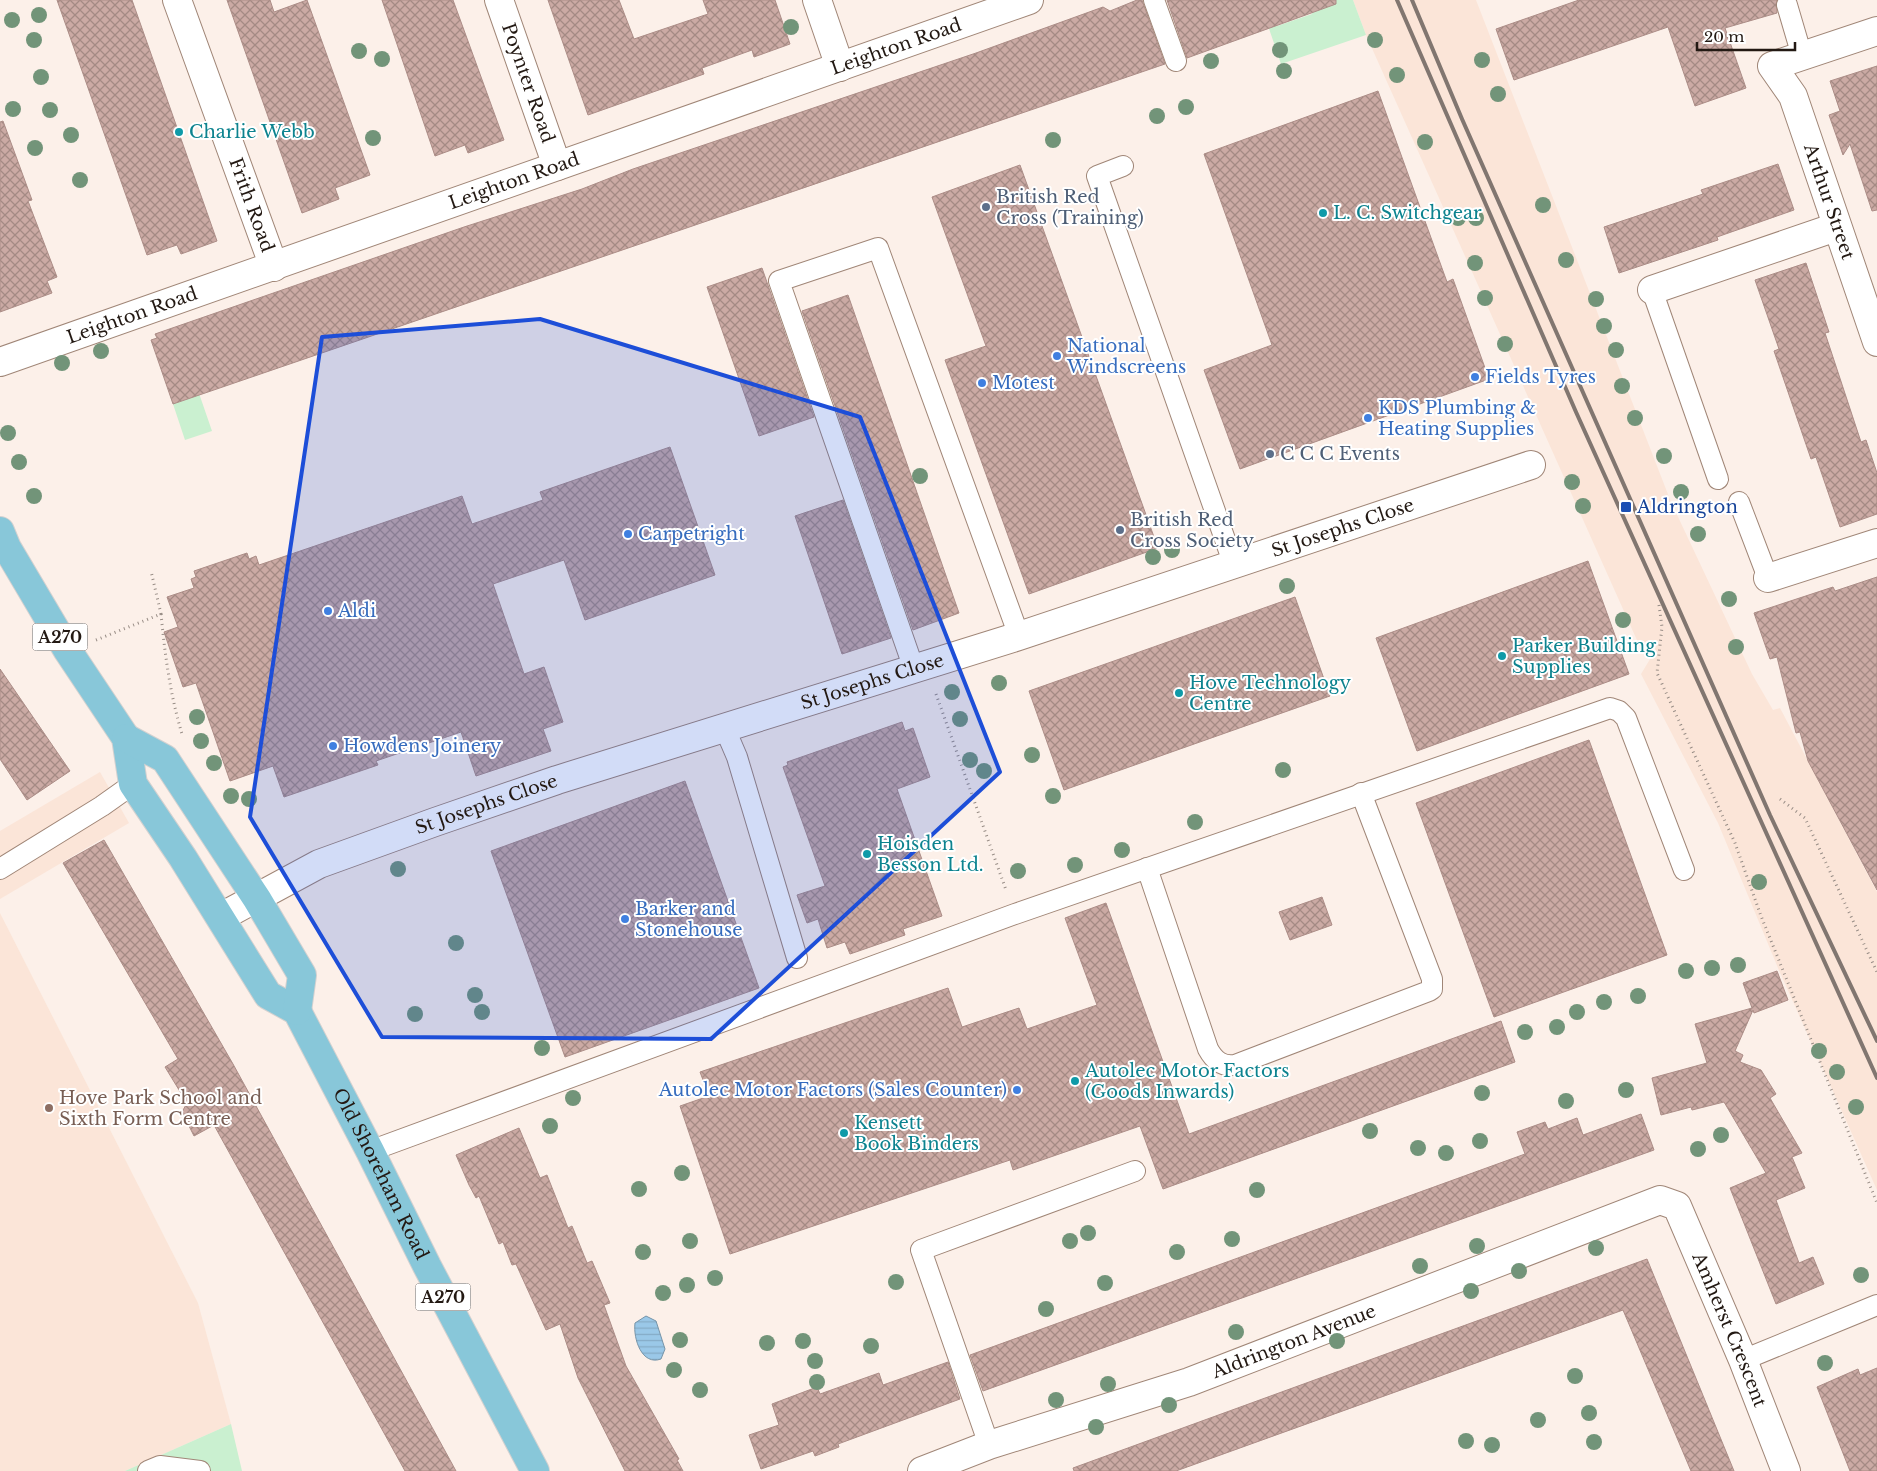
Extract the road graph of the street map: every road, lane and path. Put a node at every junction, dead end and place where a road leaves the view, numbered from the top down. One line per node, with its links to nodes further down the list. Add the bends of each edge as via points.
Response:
1 (177, 0): 14 (street, Frith Road)
2 (499, 0): 11 (street, Poynter Road)
3 (817, 0): 10 (street)
4 (1029, 0): 10 (street, Leighton Road)
5 (1154, 0): 9 (lane)
6 (1787, 5): 8 (lane)
7 (1877, 31): 8 (street)
8 (1802, 56): 13 (street, Arthur Street, via 1772,66 1793,96)
9 (1176, 61)
10 (840, 67): 11 (street, Leighton Road)
11 (557, 166): 14 (street, Leighton Road)
12 (1123, 166): 23 (lane, via 1097,176)
13 (1836, 227): 15 (street); 16 (street, Arthur Street)
14 (274, 267): 17 (street, Leighton Road)
15 (1652, 290): 19 (lane)
16 (1877, 342)
17 (0, 362)
18 (1531, 465): 23 (street, St Josephs Close)
19 (1718, 479)
20 (1739, 502): 25 (lane)
21 (0, 531): 29 (main road, A270)
22 (1877, 543): 25 (street)
23 (1234, 565): 28 (street, St Josephs Close)
24 (151, 570): 27 (path)
25 (1768, 578)
26 (1659, 606): 49 (path, via 1662,627 1657,673 1735,843 1765,926)
27 (161, 614): 29 (path); 32 (path, via 169,686)
28 (1020, 636): 30 (street, St Josephs Close); 30 (lane, via 878,248 779,281)
29 (68, 650): 33 (main road, A270)
30 (920, 667): 31 (street, St Josephs Close); 41 (path)
31 (725, 729): 40 (street, St Josephs Close, via 557,780 426,825 319,864); 43 (lane, via 737,757)
32 (183, 736)
33 (126, 738): 34 (main road, A270); 40 (main road, A270, via 166,759)
34 (133, 784): 38 (lane); 42 (main road, A270)
35 (1361, 793): 37 (lane); 37 (lane, via 1432,979 1432,988 1429,992 1235,1065 1218,1062 1208,1049); 39 (lane, via 1610,708 1626,718)
36 (1780, 799): 44 (path, via 1805,818)
37 (1147, 868): 41 (lane)
38 (0, 869)
39 (1684, 870)
40 (257, 899): 42 (street, St Josephs Close); 45 (main road, A270, via 302,975)
41 (1015, 914): 46 (lane)
42 (221, 917): 45 (main road, A270, via 268,994)
43 (797, 958)
44 (1877, 972)
45 (297, 1011): 46 (main road, Old Shoreham Road / A270)
46 (370, 1151): 55 (main road, Old Shoreham Road / A270)
47 (1135, 1171): 52 (lane, via 921,1250)
48 (1660, 1200): 51 (street, Amherst Crescent, via 1677,1206); 52 (street, Aldrington Avenue, via 1189,1382)
49 (1877, 1202)
50 (1877, 1305): 51 (lane)
51 (1742, 1360): 57 (street, Amherst Crescent)
52 (989, 1445): 56 (street, Aldrington Avenue)
53 (148, 1471): 54 (lane, via 160,1466)
54 (200, 1471)
55 (535, 1471)
56 (922, 1471)
57 (1786, 1471)

